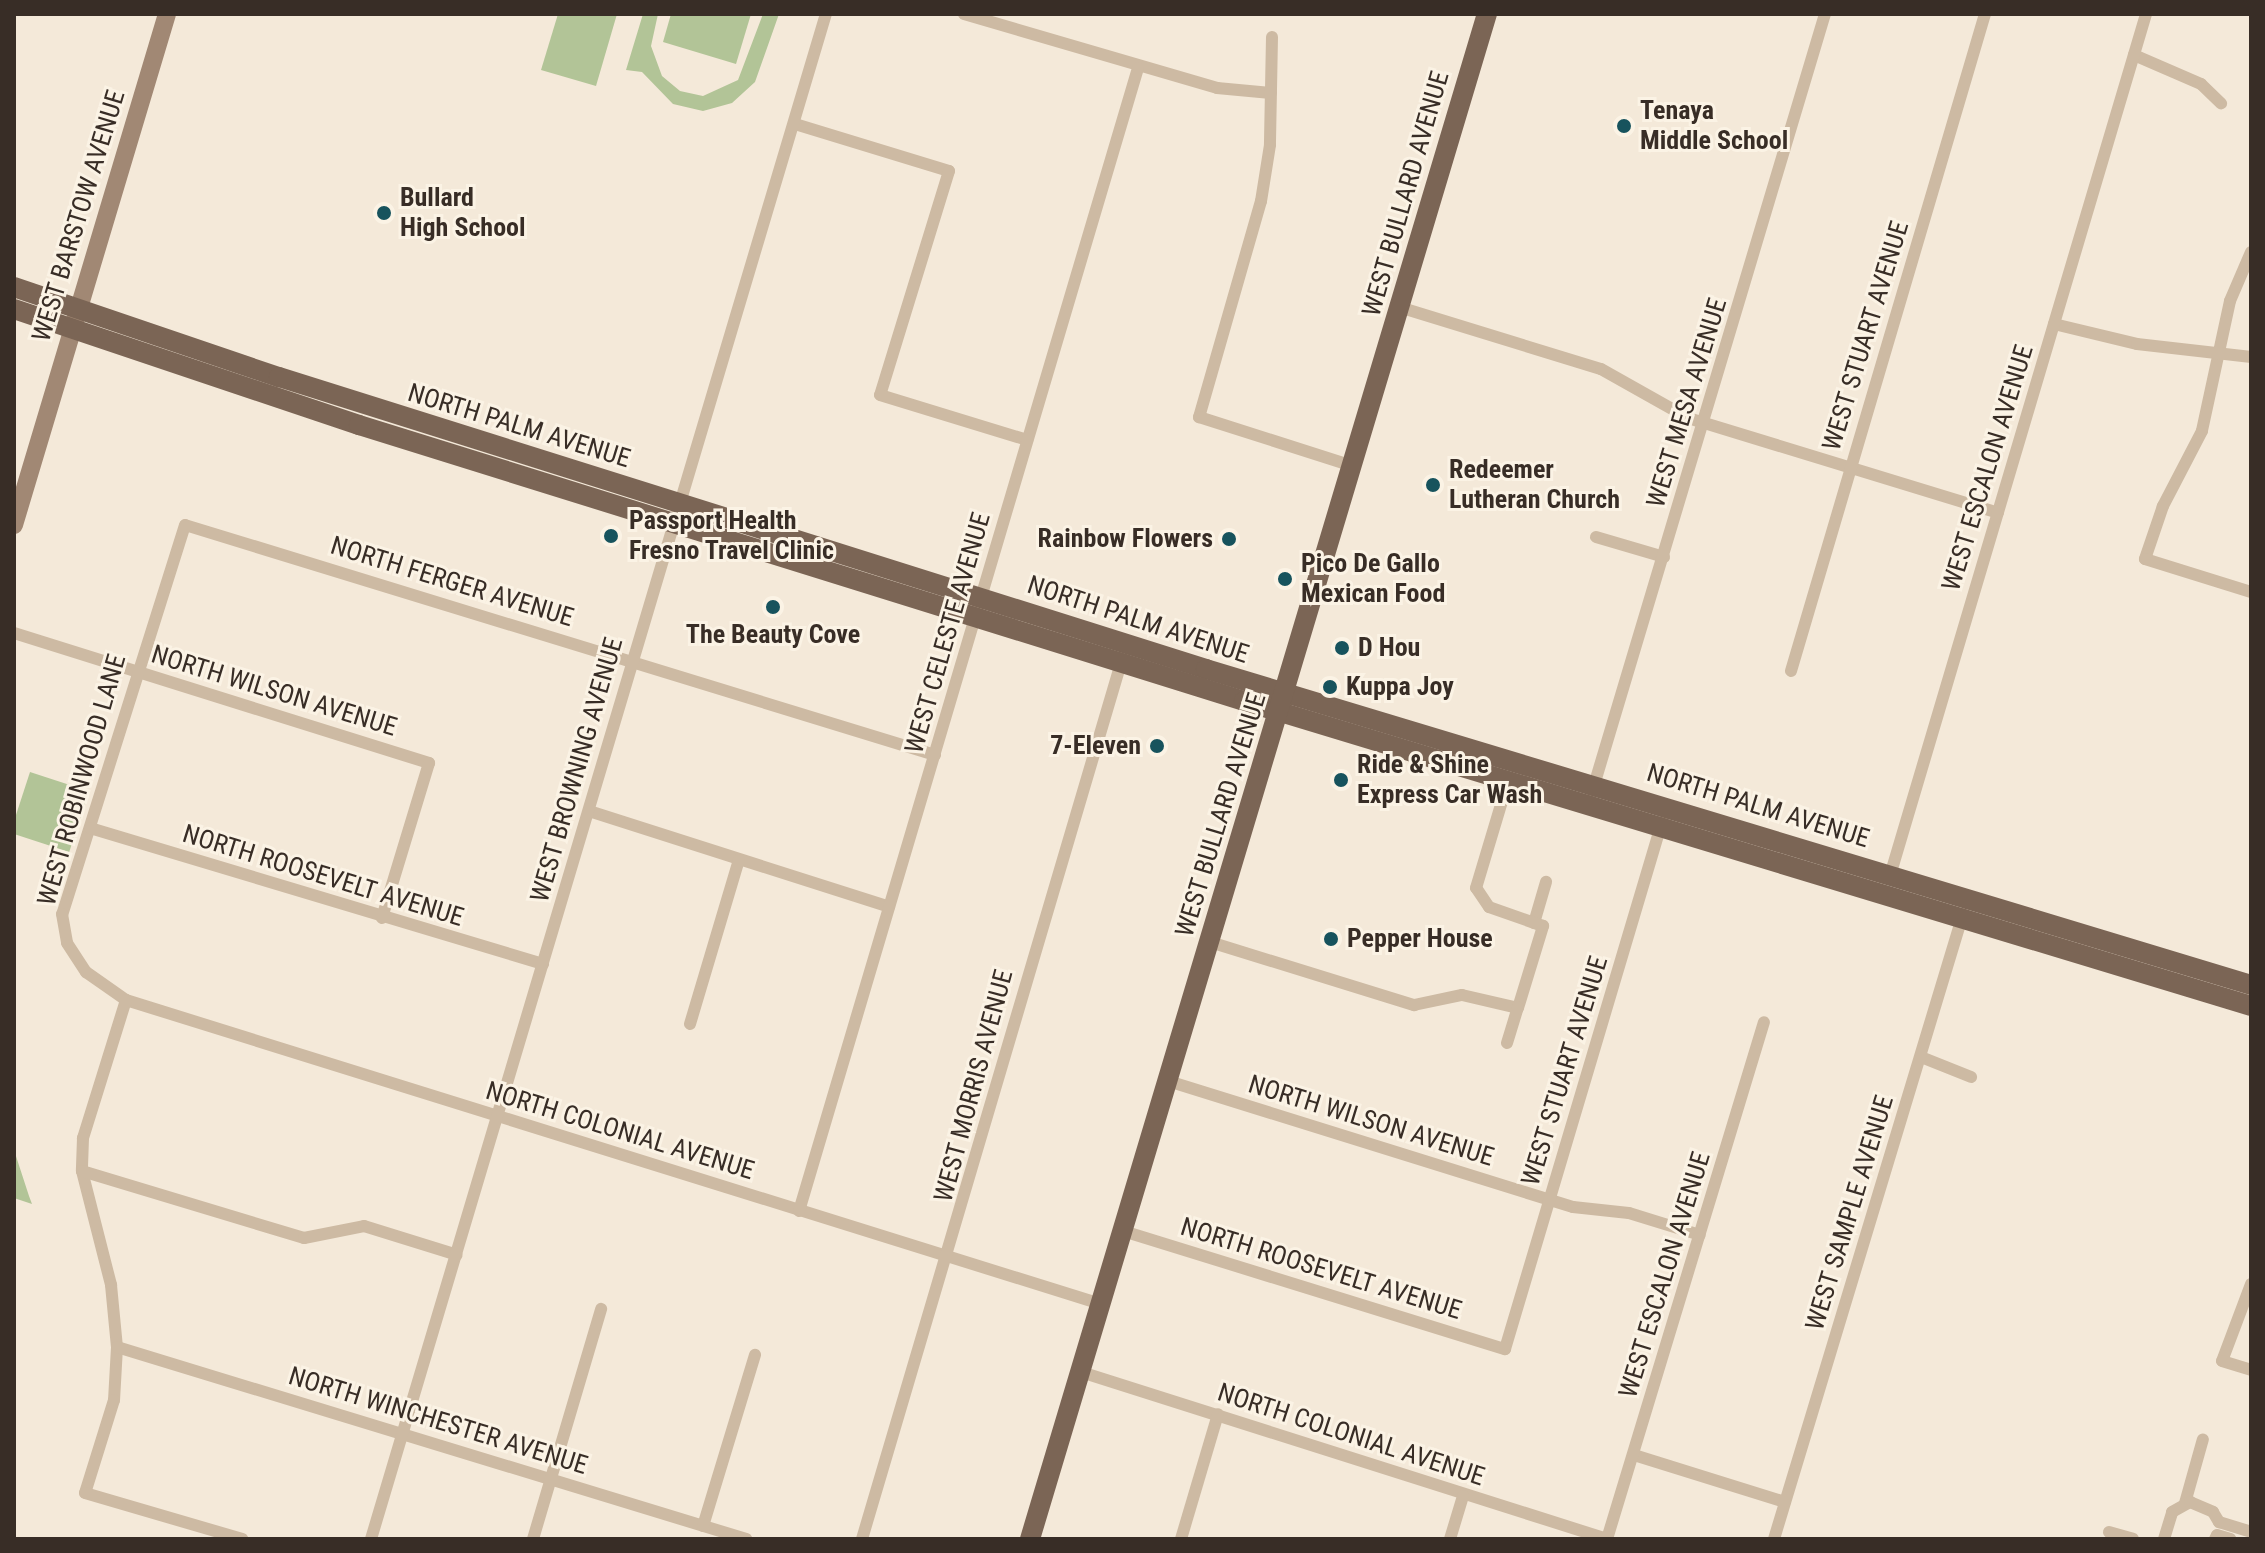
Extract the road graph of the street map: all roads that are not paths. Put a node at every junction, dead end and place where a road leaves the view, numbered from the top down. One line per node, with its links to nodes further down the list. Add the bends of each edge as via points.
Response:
1 (167, 14): 18 (street, WEST BARSTOW AVENUE)
2 (826, 14): 13 (street, WEST BROWNING AVENUE)
3 (964, 14): 10 (street)
4 (1487, 14): 16 (main road, WEST BULLARD AVENUE)
5 (1825, 14): 22 (street, WEST MESA AVENUE)
6 (1985, 14): 25 (street, WEST STUART AVENUE)
7 (2146, 14): 9 (street, WEST ESCALON AVENUE)
8 (1272, 37): 11 (street)
9 (2134, 55): 12 (street, via 2201,84); 19 (street, WEST ESCALON AVENUE)
10 (1138, 68): 11 (street, via 1217,88); 23 (street, WEST CELESTE AVENUE)
11 (1271, 93): 24 (street, via 1261,201 1199,417)
12 (2221, 103)
13 (795, 124): 23 (street, via 949,171 880,395); 26 (street, WEST BROWNING AVENUE)
14 (2251, 252): 20 (street, via 2230,301)
15 (14, 287): 18 (main road, NORTH PALM AVENUE)
16 (1399, 307): 22 (street, via 1601,369 1654,403); 24 (main road, WEST BULLARD AVENUE)
17 (14, 309): 18 (main road, NORTH PALM AVENUE)
18 (77, 317): 26 (main road, NORTH PALM AVENUE, via 406,428); 28 (street, WEST BARSTOW AVENUE)
19 (2054, 324): 20 (street, via 2137,344); 27 (street, WEST ESCALON AVENUE)
20 (2220, 353): 21 (street); 32 (street, via 2202,431 2163,506 2145,559)
21 (2251, 357)
22 (1703, 423): 25 (street); 31 (street, WEST MESA AVENUE)
23 (1027, 440): 33 (street, WEST CELESTE AVENUE)
24 (1353, 466): 39 (main road, WEST BULLARD AVENUE)
25 (1850, 468): 27 (street); 38 (street, WEST STUART AVENUE)
26 (678, 512): 33 (main road, NORTH PALM AVENUE); 36 (street, WEST BROWNING AVENUE)
27 (1998, 513): 50 (street, WEST ESCALON AVENUE)
28 (14, 525)
29 (185, 525): 36 (street, NORTH FERGER AVENUE); 37 (street, WEST ROBINWOOD LANE)
30 (1596, 537): 31 (street)
31 (1664, 557): 44 (street, WEST MESA AVENUE)
32 (2251, 592)
33 (978, 607): 35 (main road, NORTH PALM AVENUE); 41 (street, WEST CELESTE AVENUE)
34 (14, 633): 37 (street, NORTH WILSON AVENUE)
35 (1124, 653): 39 (main road, NORTH PALM AVENUE); 74 (street, WEST MORRIS AVENUE)
36 (632, 661): 41 (street, NORTH FERGER AVENUE); 45 (street, WEST BROWNING AVENUE)
37 (136, 671): 47 (street, WEST ROBINWOOD LANE); 53 (street, NORTH WILSON AVENUE, via 429,763)
38 (1791, 671)
39 (1282, 703): 40 (main road, NORTH PALM AVENUE); 42 (main road, NORTH PALM AVENUE); 55 (main road, WEST BULLARD AVENUE)
40 (1416, 753): 42 (main road, via 1427,746 1483,762); 43 (main road, NORTH PALM AVENUE)
41 (935, 755): 51 (street, WEST CELESTE AVENUE)
42 (1526, 764): 44 (main road, NORTH PALM AVENUE)
43 (1508, 781): 44 (main road, NORTH PALM AVENUE); 54 (street, via 1478,895 1489,907)
44 (1591, 793): 46 (main road, NORTH PALM AVENUE)
45 (589, 811): 48 (street); 56 (street, WEST BROWNING AVENUE)
46 (1664, 815): 50 (main road, NORTH PALM AVENUE); 69 (street, WEST STUART AVENUE)
47 (90, 828): 53 (street, NORTH ROOSEVELT AVENUE); 58 (street, WEST ROBINWOOD LANE, via 62,914 67,943 86,972)
48 (739, 860): 51 (street); 62 (street)
49 (1546, 882): 54 (street)
50 (1888, 884): 52 (main road, NORTH PALM AVENUE)
51 (889, 907): 70 (street, WEST CELESTE AVENUE)
52 (1965, 908): 57 (main road, NORTH PALM AVENUE); 59 (main road, NORTH PALM AVENUE); 64 (street, WEST SAMPLE AVENUE)
53 (382, 918): 56 (street, NORTH ROOSEVELT AVENUE)
54 (1534, 923): 60 (street, via 1543,926)
55 (1210, 942): 60 (street, via 1414,1005 1462,995); 66 (main road, WEST BULLARD AVENUE)
56 (543, 964): 67 (street, WEST BROWNING AVENUE)
57 (2251, 985)
58 (126, 1000): 67 (street, NORTH COLONIAL AVENUE); 68 (street, via 83,1138)
59 (2251, 1006)
60 (1518, 1008): 63 (street)
61 (1764, 1022): 72 (street, WEST ESCALON AVENUE)
62 (690, 1024)
63 (1507, 1043)
64 (1921, 1057): 65 (street); 89 (street, WEST SAMPLE AVENUE)
65 (1971, 1077)
66 (1168, 1081): 69 (street, NORTH WILSON AVENUE); 71 (main road, WEST BULLARD AVENUE)
67 (498, 1116): 70 (street, NORTH COLONIAL AVENUE); 73 (street, WEST BROWNING AVENUE)
68 (82, 1171): 73 (street, via 304,1238 364,1226); 78 (street, via 111,1285)
69 (1549, 1200): 72 (street, NORTH WILSON AVENUE, via 1629,1213); 79 (street, WEST STUART AVENUE)
70 (799, 1211): 74 (street, NORTH COLONIAL AVENUE)
71 (1123, 1231): 76 (main road, WEST BULLARD AVENUE); 79 (street, NORTH ROOSEVELT AVENUE)
72 (1700, 1235): 86 (street, WEST ESCALON AVENUE)
73 (457, 1255): 84 (street, WEST BROWNING AVENUE)
74 (949, 1256): 76 (street, NORTH COLONIAL AVENUE); 99 (street, WEST MORRIS AVENUE)
75 (2251, 1284): 81 (street, via 2222,1361)
76 (1101, 1304): 82 (main road, WEST BULLARD AVENUE)
77 (601, 1309): 87 (street)
78 (117, 1347): 84 (street, NORTH WINCHESTER AVENUE); 95 (street, via 114,1400 85,1493)
79 (1505, 1349)
80 (755, 1355): 91 (street)
81 (2251, 1370)
82 (1081, 1372): 83 (street, NORTH COLONIAL AVENUE); 100 (main road, WEST BULLARD AVENUE)
83 (1218, 1414): 88 (street, NORTH COLONIAL AVENUE, via 1398,1470); 101 (street)
84 (404, 1431): 87 (street, NORTH WINCHESTER AVENUE); 96 (street, WEST BROWNING AVENUE)
85 (2203, 1439): 90 (street)
86 (1634, 1455): 89 (street); 103 (street, WEST ESCALON AVENUE)
87 (551, 1478): 91 (street, NORTH WINCHESTER AVENUE); 97 (street)
88 (1463, 1496): 102 (street); 103 (street, NORTH COLONIAL AVENUE)
89 (1785, 1502): 104 (street, WEST SAMPLE AVENUE)
90 (2185, 1503): 93 (street, via 2201,1506); 106 (street, via 2172,1512)
91 (703, 1526): 98 (street, NORTH WINCHESTER AVENUE)
92 (2109, 1532): 105 (street)
93 (2217, 1532): 94 (street); 107 (street)
94 (2251, 1532)
95 (242, 1539)
96 (371, 1539)
97 (533, 1539)
98 (746, 1539)
99 (862, 1539)
100 (1030, 1539)
101 (1181, 1539)
102 (1450, 1539)
103 (1607, 1539)
104 (1774, 1539)
105 (2133, 1539)
106 (2164, 1539)
107 (2230, 1539)

